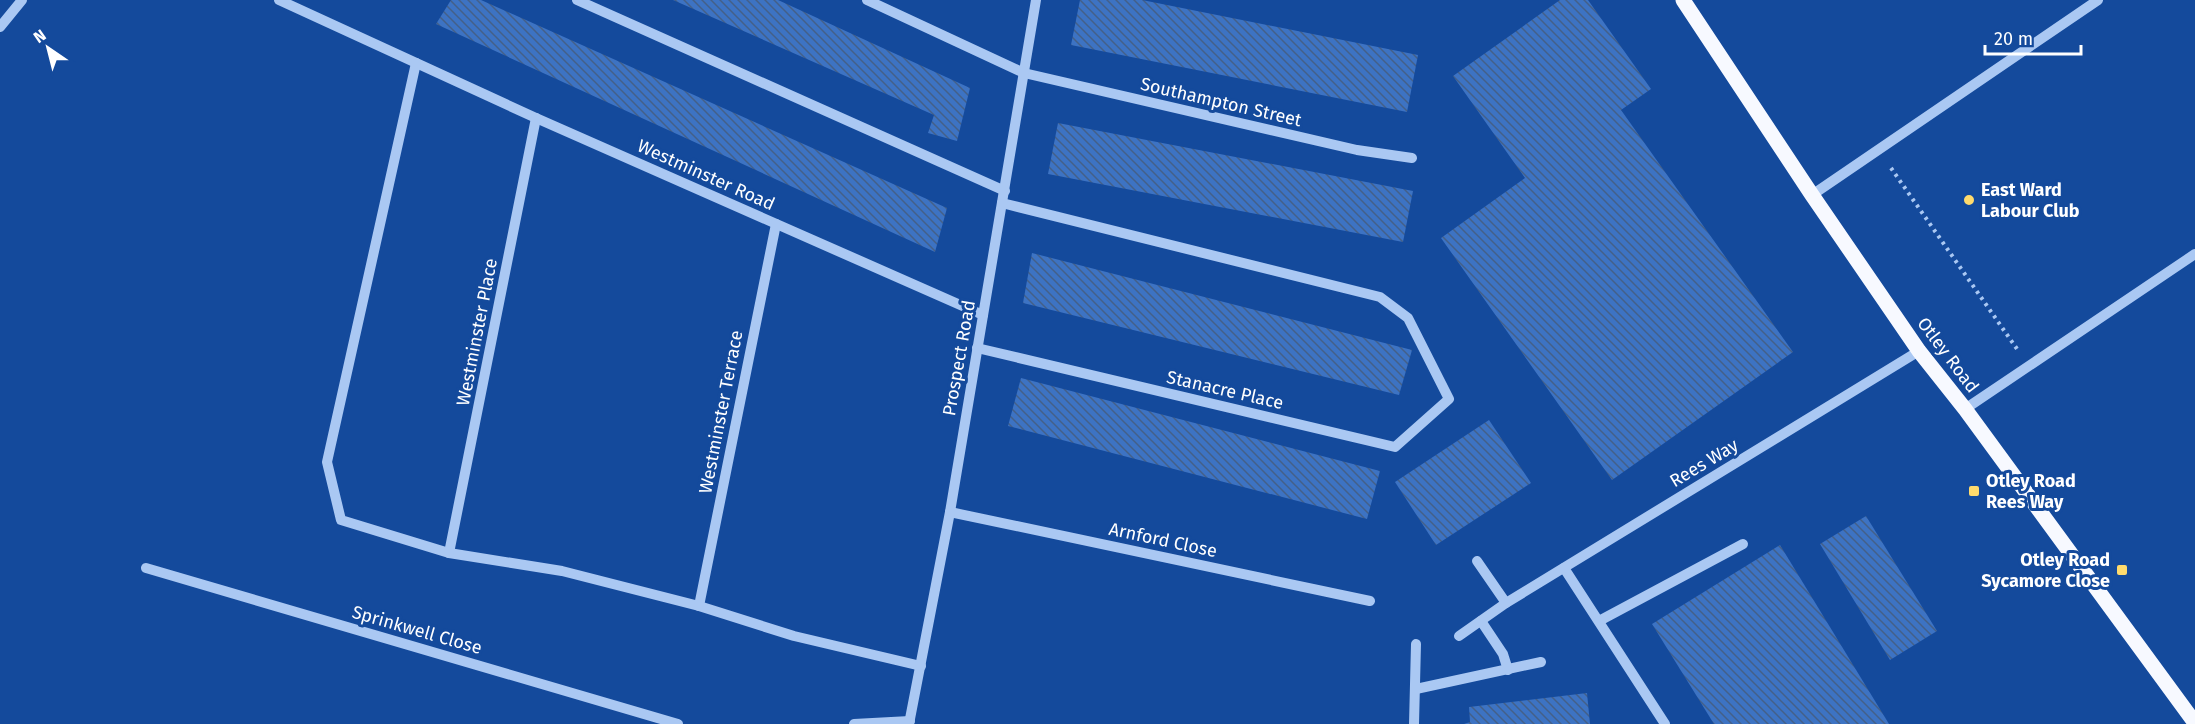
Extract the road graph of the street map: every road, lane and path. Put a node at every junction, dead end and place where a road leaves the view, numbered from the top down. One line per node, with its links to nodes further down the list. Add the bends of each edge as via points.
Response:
1 (22, 0): 8 (street)
2 (279, 0): 9 (street, Westminster Road)
3 (577, 0): 14 (street)
4 (867, 0): 10 (street, Southampton Street)
5 (1036, 0): 10 (street, Prospect Road)
6 (1683, 0): 15 (main road, Otley Road)
7 (2098, 0): 12 (street)
8 (0, 27)
9 (416, 63): 11 (street, Westminster Road); 26 (street, via 327,462 341,520)
10 (1024, 73): 13 (street, Southampton Street, via 1357,150); 14 (street, Prospect Road)
11 (536, 118): 17 (street, Westminster Road); 26 (street, Westminster Place)
12 (1879, 150): 15 (street); 22 (path)
13 (1412, 158)
14 (1005, 190): 16 (street, Prospect Road)
15 (1812, 195): 21 (main road, Otley Road)
16 (1002, 204): 19 (street, Prospect Road); 20 (street, Stanacre Place, via 1380,297 1408,318 1449,399 1395,447)
17 (776, 224): 19 (street, Westminster Road); 32 (street, Westminster Terrace)
18 (2195, 254): 22 (street)
19 (983, 315): 20 (street, Prospect Road)
20 (978, 348): 24 (street, Prospect Road)
21 (1919, 351): 23 (main road, Otley Road); 29 (street, Rees Way)
22 (2028, 365): 23 (street)
23 (1965, 409): 42 (main road, Otley Road)
24 (950, 512): 30 (street, Arnford Close); 38 (street, Prospect Road)
25 (1743, 544): 34 (street)
26 (449, 553): 32 (street, via 562,571)
27 (1477, 561): 31 (street)
28 (146, 567): 43 (street, Sprinkwell Close)
29 (1564, 568): 31 (street, Rees Way); 34 (street)
30 (1370, 601)
31 (1506, 603): 33 (street, Rees Way)
32 (699, 606): 38 (street, via 794,636)
33 (1481, 621): 35 (street, Rees Way); 39 (street, via 1503,654)
34 (1599, 621): 46 (street)
35 (1459, 636)
36 (1416, 644): 40 (street)
37 (1541, 662): 39 (street)
38 (921, 666): 41 (street, Prospect Road)
39 (1508, 670): 40 (street)
40 (1416, 688): 45 (street)
41 (910, 722): 44 (street)
42 (2195, 723)
43 (678, 724)
44 (854, 724)
45 (1414, 724)
46 (1665, 724)

